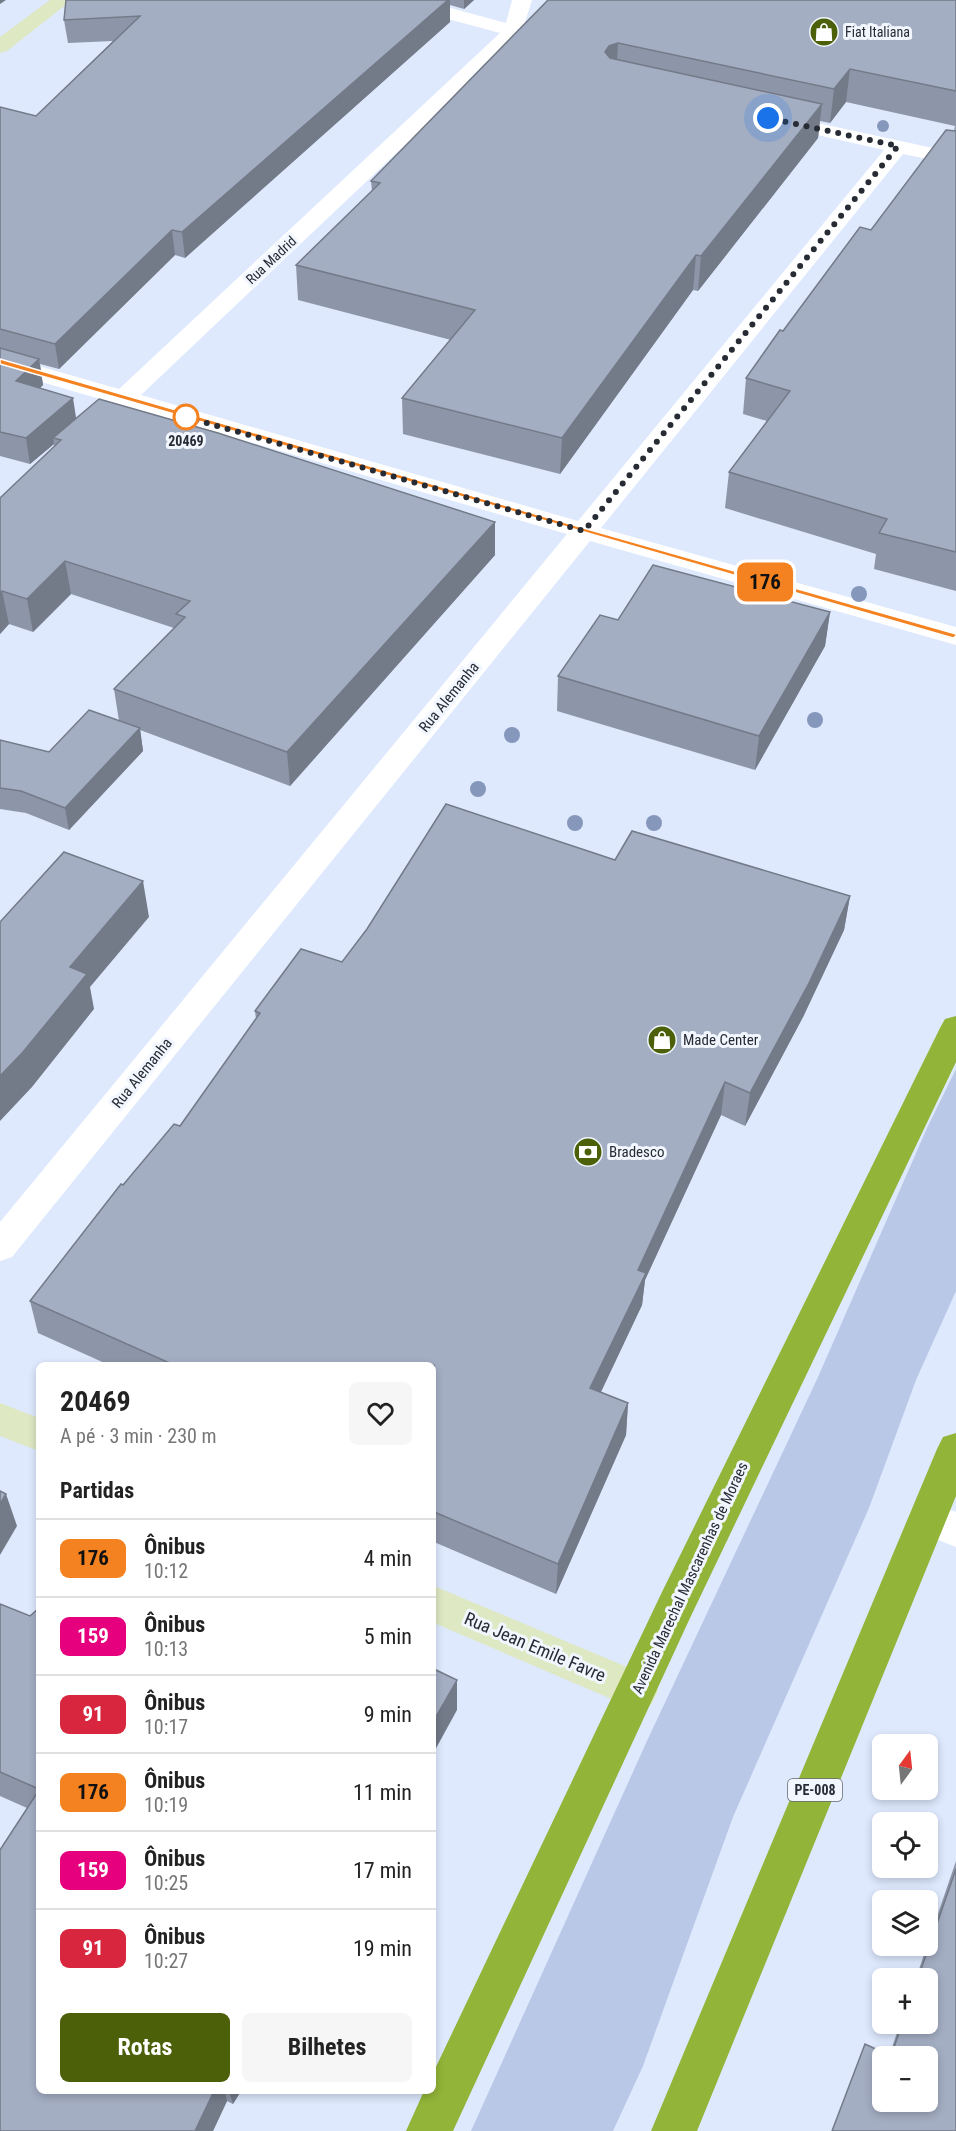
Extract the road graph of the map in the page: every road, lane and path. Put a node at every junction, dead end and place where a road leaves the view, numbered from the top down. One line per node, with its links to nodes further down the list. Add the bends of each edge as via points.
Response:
1 (62, 0): 5 (street)
2 (399, 0): 4 (street)
3 (522, 0): 4 (street)
4 (514, 31): 10 (street, Rua Madrid)
5 (0, 47)
6 (751, 115): 7 (street)
7 (898, 146): 8 (street); 12 (street, Rua Alemanha)
8 (956, 159)
9 (0, 362): 10 (street)
10 (124, 399): 11 (street, Rua Madrid); 12 (street)
11 (88, 429)
12 (584, 531): 13 (street); 15 (street, Rua Alemanha)
13 (956, 636)
14 (956, 1028): 21 (highway, Avenida Marechal Mascarenhas de Moraes)
15 (0, 1247)
16 (0, 1419): 17 (street)
17 (36, 1434)
18 (956, 1449): 19 (highway, PE-008)
19 (942, 1524): 23 (highway, PE-008)
20 (436, 1605): 21 (street, Rua Jean Emile Favre)
21 (637, 1691): 22 (highway, Avenida Marechal Mascarenhas de Moraes)
22 (429, 2131)
23 (674, 2131)

